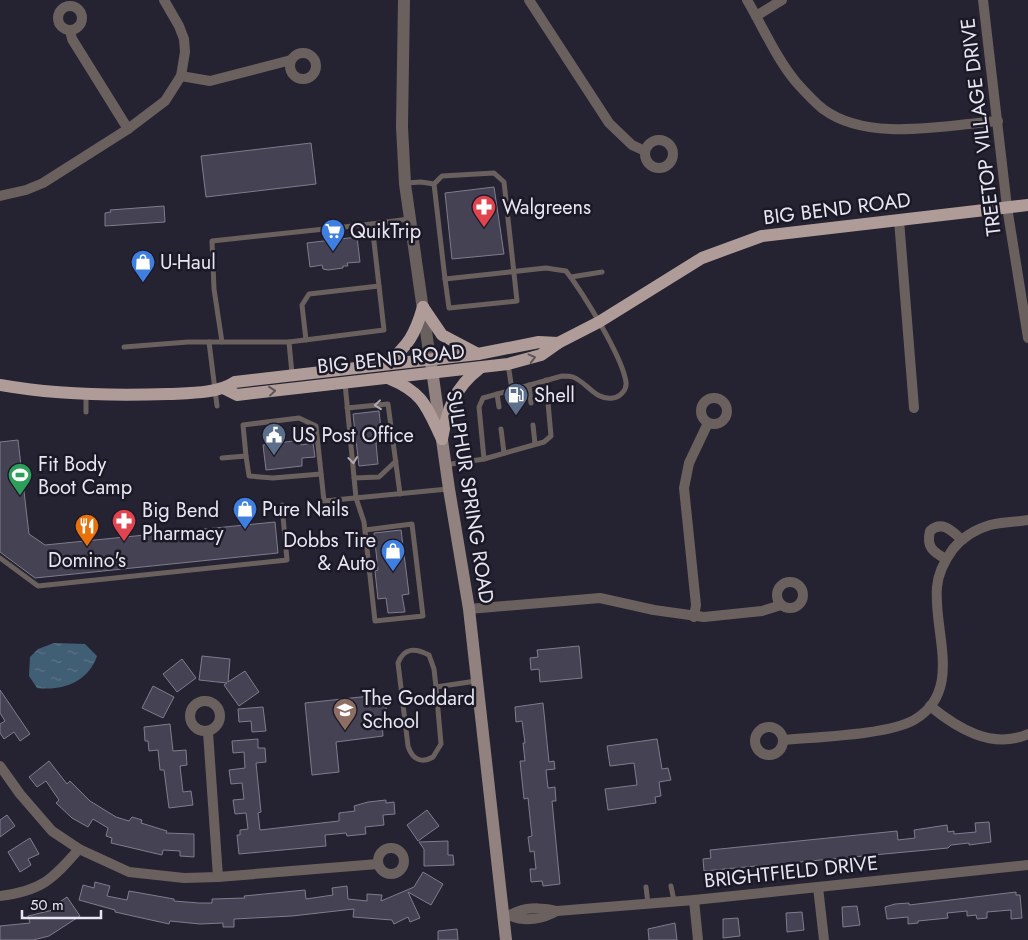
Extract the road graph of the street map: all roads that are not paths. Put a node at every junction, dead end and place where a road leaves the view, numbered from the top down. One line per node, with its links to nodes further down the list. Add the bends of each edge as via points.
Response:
1 (164, 0): 10 (street, via 184,39)
2 (404, 0): 14 (street, SULPHUR SPRING ROAD, via 402,127)
3 (529, 0): 13 (street, via 609,123 632,146)
4 (746, 0): 7 (street)
5 (782, 0): 7 (street)
6 (983, 0): 11 (street, TREETOP VILLAGE DRIVE)
7 (756, 16): 11 (street, via 795,81 824,110 842,118 868,127 893,129)
8 (70, 30): 12 (street, via 72,39)
9 (291, 60): 10 (street, via 210,81)
10 (181, 76): 12 (street, via 165,101)
11 (998, 121): 18 (street, TREETOP VILLAGE DRIVE)
12 (128, 129): 16 (street, via 42,182 26,190)
13 (645, 151)
14 (405, 184): 15 (lane); 19 (street, SULPHUR SPRING ROAD)
15 (434, 184): 22 (lane, via 442,176 494,173 504,182); 25 (lane)
16 (0, 196)
17 (1028, 205): 18 (main road, BIG BEND ROAD)
18 (1007, 208): 20 (main road, BIG BEND ROAD); 29 (street, TREETOP VILLAGE DRIVE)
19 (410, 219): 21 (lane); 27 (street, SULPHUR SPRING ROAD)
20 (899, 220): 28 (main road, BIG BEND ROAD, via 780,232 744,242 691,264); 56 (street)
21 (372, 224): 26 (lane); 32 (lane, via 212,241 214,289)
22 (513, 272): 24 (lane, via 546,268 566,271); 25 (lane); 25 (lane, via 517,301 449,308)
23 (602, 272): 24 (lane)
24 (571, 277): 28 (lane)
25 (445, 279)
26 (379, 286): 30 (lane, via 309,294 302,305); 30 (lane, via 384,330)
27 (422, 307): 36 (main road, via 442,335); 37 (street, SULPHUR SPRING ROAD); 38 (main road, via 408,345)
28 (599, 322): 34 (main road, BIG BEND ROAD); 44 (lane, via 622,371 626,384 623,392 614,398 604,398 574,377)
29 (1028, 338)
30 (306, 340): 33 (lane)
31 (209, 342): 32 (lane); 35 (lane); 48 (lane)
32 (222, 342): 33 (lane)
33 (289, 342): 42 (lane)
34 (558, 343): 36 (main road, BIG BEND ROAD, via 539,342); 39 (main road, BIG BEND ROAD, one-way to 34, via 541,355)
35 (124, 347)
36 (478, 354): 37 (main road, BIG BEND ROAD)
37 (430, 360): 38 (main road, BIG BEND ROAD); 41 (main road, SULPHUR SPRING ROAD)
38 (386, 364): 42 (main road, BIG BEND ROAD)
39 (508, 364): 40 (main road, BIG BEND ROAD); 49 (lane)
40 (479, 368): 41 (main road, BIG BEND ROAD); 61 (main road, via 458,389 446,415)
41 (432, 374): 43 (main road, BIG BEND ROAD); 61 (main road, SULPHUR SPRING ROAD)
42 (293, 375): 48 (main road, BIG BEND ROAD, via 235,382)
43 (388, 378): 45 (main road, BIG BEND ROAD); 61 (main road, via 414,391 425,404)
44 (546, 380): 47 (lane); 62 (lane, via 551,436)
45 (344, 383): 48 (main road, BIG BEND ROAD, one-way to 45, via 237,395); 55 (lane)
46 (0, 385): 51 (main road, BIG BEND ROAD, via 37,392)
47 (529, 385): 49 (lane); 52 (lane)
48 (220, 389): 51 (main road, BIG BEND ROAD, via 134,396); 53 (lane)
49 (512, 390): 50 (lane)
50 (497, 394): 54 (lane); 66 (lane, via 484,398 479,407)
51 (86, 395): 57 (lane)
52 (531, 403)
53 (217, 406)
54 (498, 407)
55 (347, 408): 67 (lane, one-way to 55, via 388,404); 70 (lane, one-way to 70)
56 (914, 408)
57 (86, 412)
58 (708, 423): 82 (street, via 689,463 684,488 696,605)
59 (533, 426): 62 (lane)
60 (501, 429): 63 (lane)
61 (442, 439): 68 (main road, SULPHUR SPRING ROAD)
62 (535, 444): 63 (lane)
63 (504, 453): 66 (lane)
64 (246, 456): 65 (lane); 69 (lane, via 249,476 273,478); 69 (lane, via 242,425 299,418 316,426)
65 (222, 458)
66 (484, 459): 68 (lane)
67 (396, 461): 70 (lane, via 379,477); 72 (lane)
68 (445, 465): 71 (main road, SULPHUR SPRING ROAD)
69 (321, 474): 73 (lane, via 324,501)
70 (354, 478): 73 (lane)
71 (448, 489): 72 (lane); 81 (main road, SULPHUR SPRING ROAD)
72 (400, 494): 73 (lane)
73 (356, 498): 76 (lane)
74 (282, 505): 78 (lane, via 286,560 38,586)
75 (1028, 520): 77 (street, via 991,525)
76 (365, 530): 76 (lane, via 375,621 423,616 412,524)
77 (962, 540): 79 (street); 79 (street, via 942,526 930,531 929,546)
78 (0, 558)
79 (946, 559): 85 (street, via 937,588 944,660 942,679)
80 (781, 604): 82 (street, via 762,611)
81 (469, 609): 82 (street, via 600,598); 83 (main road, SULPHUR SPRING ROAD)
82 (694, 617)
83 (477, 681): 84 (lane); 101 (main road, SULPHUR SPRING ROAD)
84 (436, 687): 84 (lane, via 429,654 413,649 405,652 398,662 408,746 415,759 433,757 441,744)
85 (930, 706): 87 (street, via 954,725 979,736 1011,739); 88 (street, via 912,722 890,729)
86 (208, 732): 93 (street)
87 (1028, 734)
88 (783, 740)
89 (0, 766): 90 (street, via 52,831)
90 (79, 849): 93 (street, via 129,872); 97 (street, via 50,881 25,892)
91 (378, 864): 93 (street)
92 (1028, 866): 96 (street, BRIGHTFIELD DRIVE)
93 (218, 877)
94 (671, 886): 99 (lane)
95 (646, 887): 100 (lane)
96 (818, 887): 98 (street, BRIGHTFIELD DRIVE); 104 (street)
97 (0, 896)
98 (694, 900): 99 (street, BRIGHTFIELD DRIVE); 103 (street)
99 (674, 902): 100 (street, BRIGHTFIELD DRIVE)
100 (648, 904): 101 (street, BRIGHTFIELD DRIVE, via 557,911 546,908 519,911)
101 (507, 917): 102 (main road, SULPHUR SPRING ROAD)
102 (506, 940)
103 (698, 940)
104 (824, 940)

